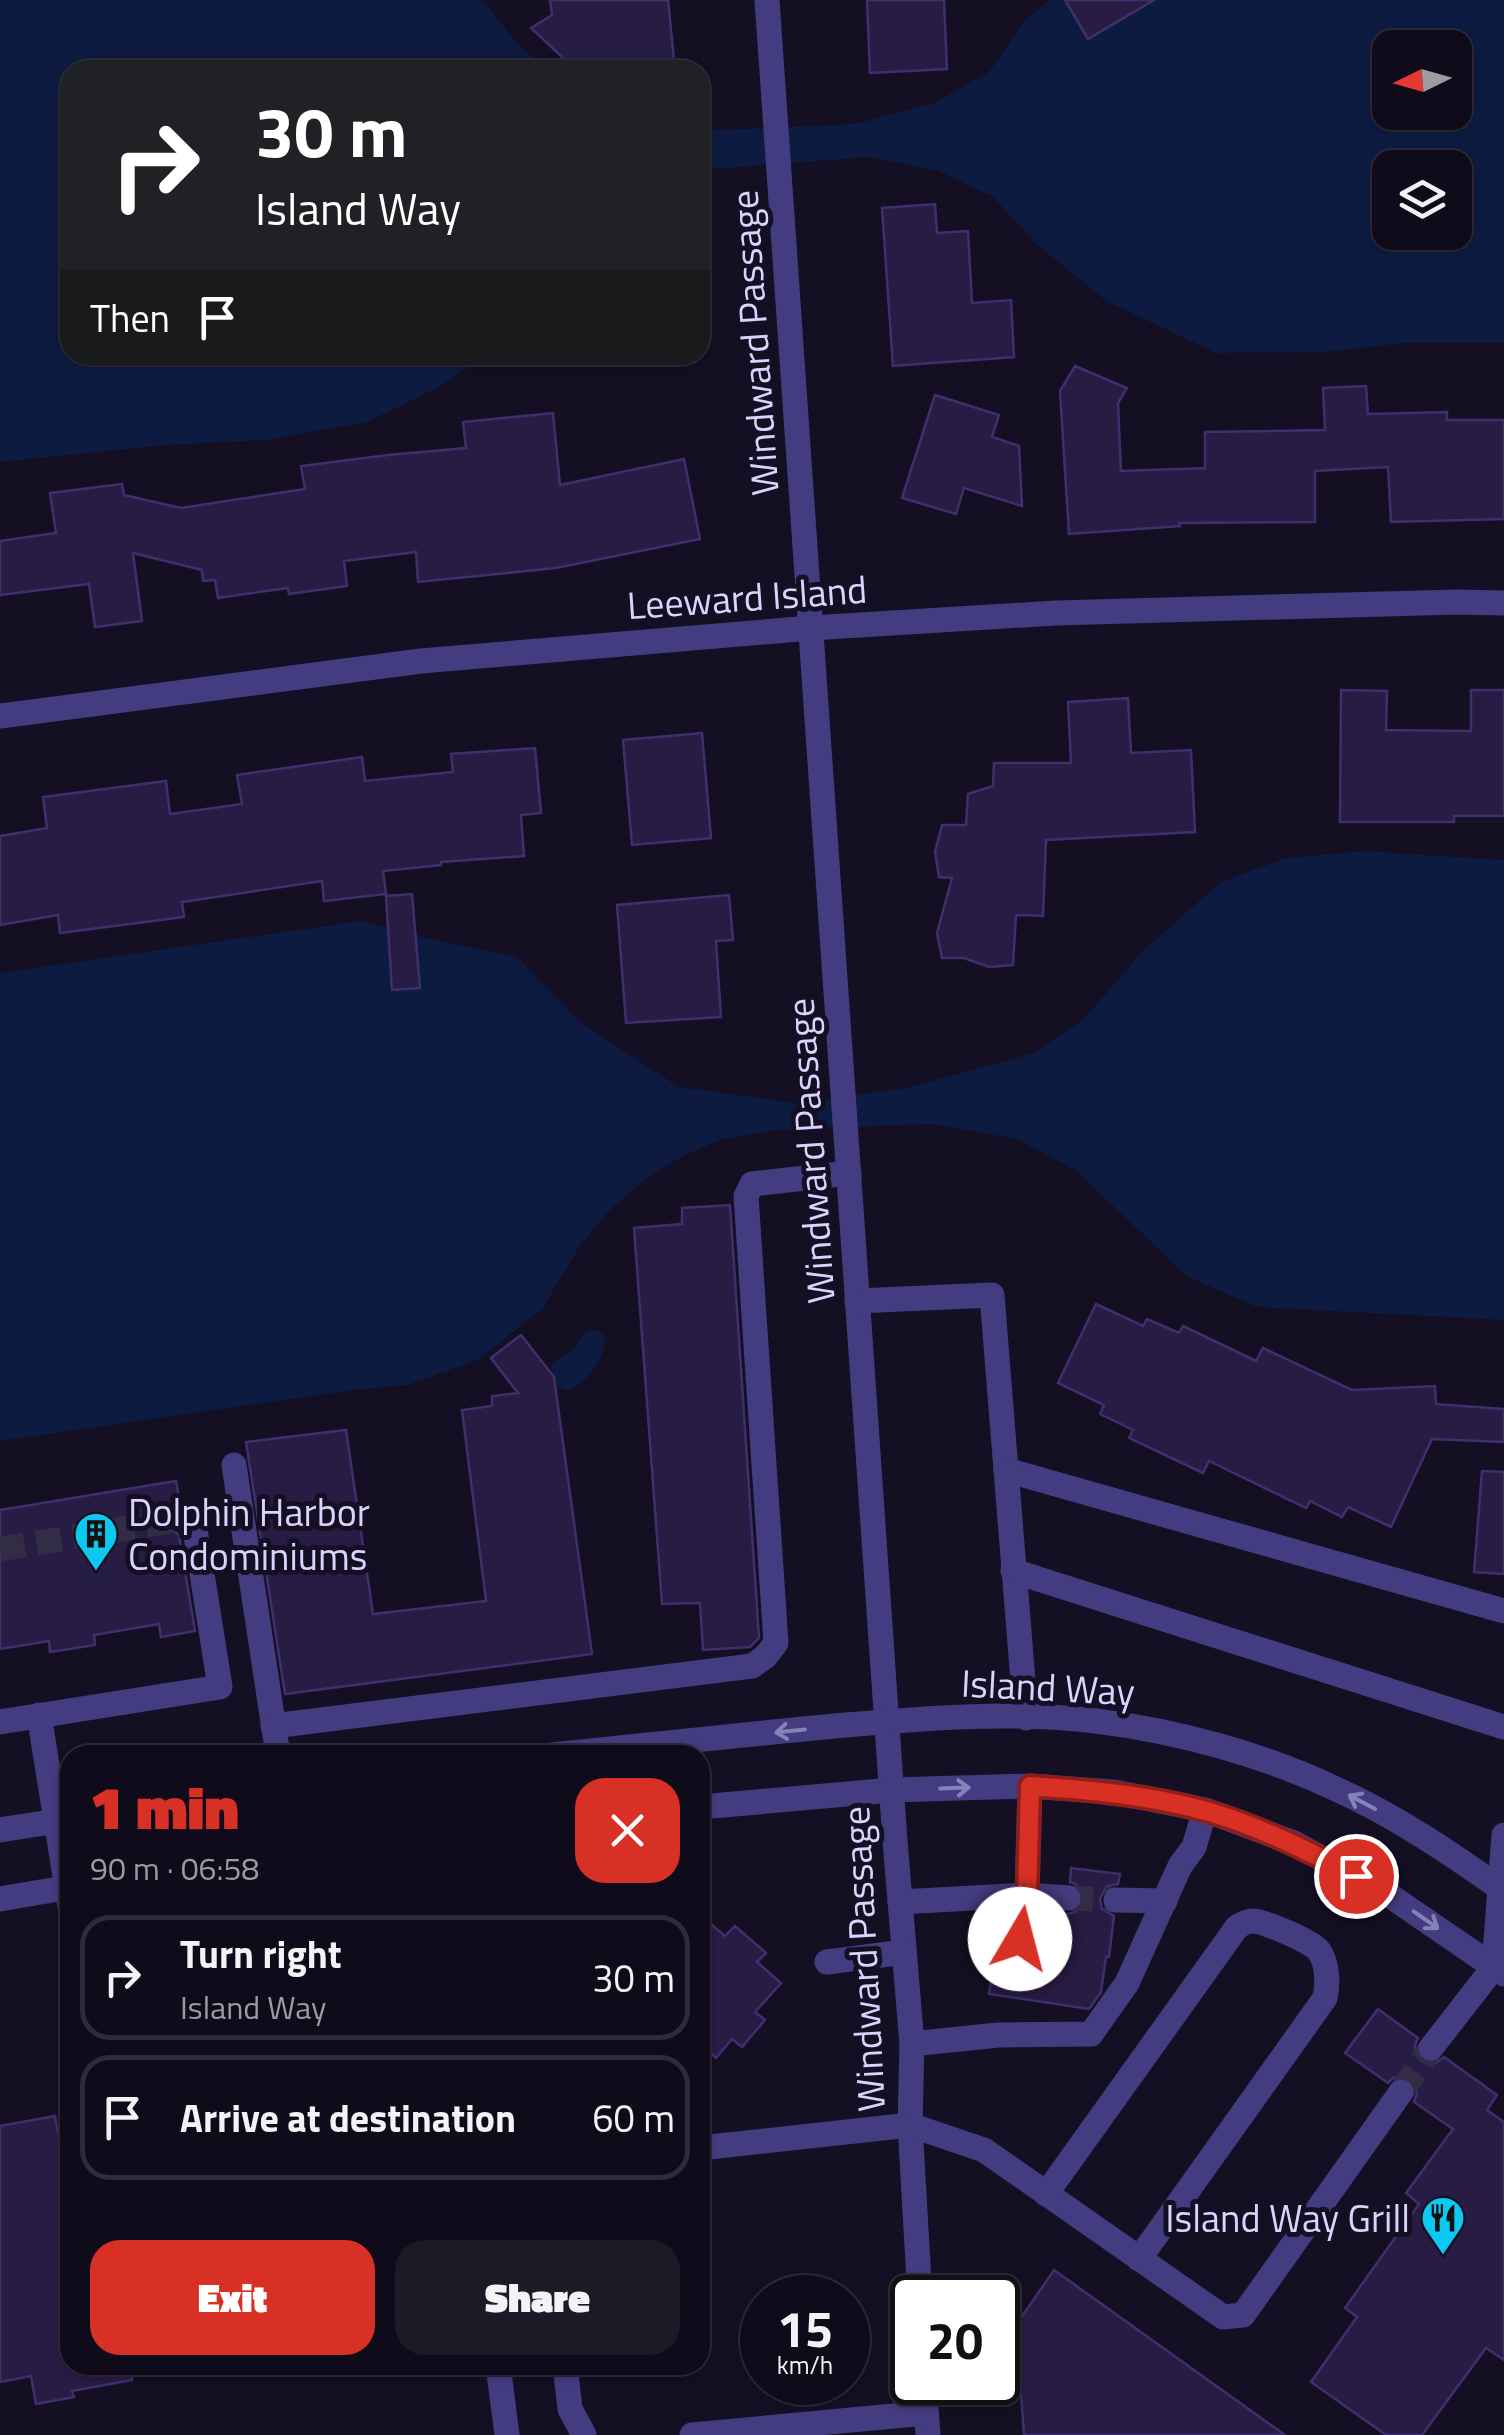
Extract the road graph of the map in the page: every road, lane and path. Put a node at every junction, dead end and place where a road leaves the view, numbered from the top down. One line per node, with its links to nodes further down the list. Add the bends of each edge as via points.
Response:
1 (767, 0): 3 (street, Windward Passage)
2 (1504, 603): 3 (street, Leeward Island, via 1056,614)
3 (812, 628): 4 (street, Leeward Island, via 420,661); 5 (street, Windward Passage)
4 (0, 716)
5 (849, 1173): 6 (street, Windward Passage); 16 (street, via 752,1184 746,1196 776,1644 765,1657 752,1666)
6 (858, 1301): 8 (street, via 992,1295); 15 (street, Windward Passage)
7 (234, 1465): 16 (street)
8 (1006, 1470): 10 (street); 11 (street)
9 (183, 1520): 12 (street, via 194,1518 220,1687)
10 (1013, 1571): 13 (street); 17 (street)
11 (1504, 1611)
12 (40, 1716): 14 (street); 22 (street)
13 (1026, 1718): 15 (street, Island Way); 28 (street, Island Way, one-way to 13, via 1395,1820 1254,1757 1155,1730)
14 (0, 1722)
15 (888, 1722): 19 (street, Island Way, one-way to 19); 21 (street, Windward Passage)
16 (273, 1726): 18 (street)
17 (1504, 1727)
18 (276, 1745)
19 (654, 1745)
20 (1030, 1786): 21 (street, one-way to 20); 24 (street, via 1114,1792); 30 (street)
21 (892, 1790): 23 (street); 35 (street, Windward Passage)
22 (60, 1806)
23 (710, 1806)
24 (1204, 1810): 34 (street, via 1194,1848); 39 (street, one-way to 39, via 1294,1844 1386,1893)
25 (60, 1820): 26 (street)
26 (0, 1830)
27 (1504, 1835): 28 (street)
28 (1502, 1890): 39 (street)
29 (60, 1895): 32 (street)
30 (1027, 1896): 31 (street); 35 (street); 36 (street)
31 (1068, 1898)
32 (0, 1899)
33 (1116, 1900): 34 (street)
34 (1164, 1901): 40 (street, via 1127,1983 1090,2034 998,2034)
35 (900, 1902): 37 (street, Windward Passage)
36 (1020, 1939)
37 (904, 1952): 38 (street); 40 (street, Windward Passage)
38 (826, 1962)
39 (1499, 1971): 41 (street)
40 (912, 2044): 43 (street, Windward Passage)
41 (1431, 2048)
42 (1400, 2092): 46 (street, via 1243,2315 1223,2317)
43 (910, 2125): 44 (street); 45 (street, via 984,2150); 47 (street, Windward Passage)
44 (710, 2147)
45 (1046, 2194): 46 (street); 46 (street, via 1237,1927 1259,1922 1313,1944 1328,1984 1325,1998)
46 (1139, 2259)
47 (919, 2275)
48 (499, 2375): 51 (street)
49 (567, 2375): 52 (street, via 570,2408)
50 (926, 2424): 53 (street)
51 (507, 2435)
52 (584, 2435)
53 (692, 2435)

